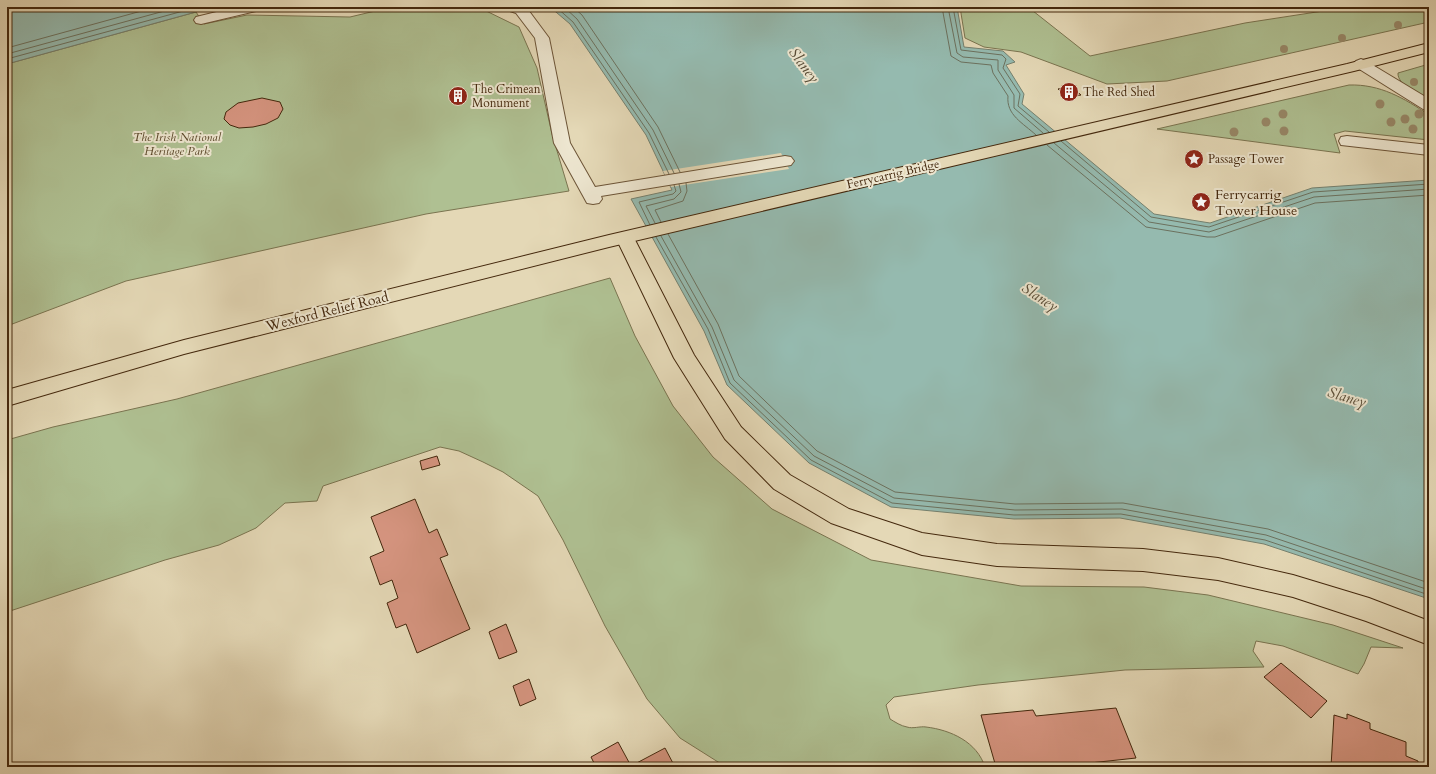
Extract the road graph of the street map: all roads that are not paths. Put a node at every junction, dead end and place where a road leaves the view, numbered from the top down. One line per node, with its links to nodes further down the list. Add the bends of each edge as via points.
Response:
1 (255, 7): 3 (lane)
2 (512, 7): 9 (lane, via 521,10 542,38 562,143 591,196)
3 (201, 20)
4 (1429, 47): 5 (main road, Ferrycarrig Bridge)
5 (1361, 64): 6 (lane); 10 (main road, Ferrycarrig Bridge)
6 (1429, 106)
7 (1347, 141): 8 (lane)
8 (1429, 150)
9 (785, 160)
10 (649, 232): 11 (main road, Wexford Relief Road)
11 (626, 238): 12 (main road, Wexford Relief Road, via 184,347); 13 (main road, via 685,358 733,433 782,482 840,516 922,544 997,555 1143,560 1218,568 1293,586 1369,610)
12 (7, 398)
13 (1429, 633)

